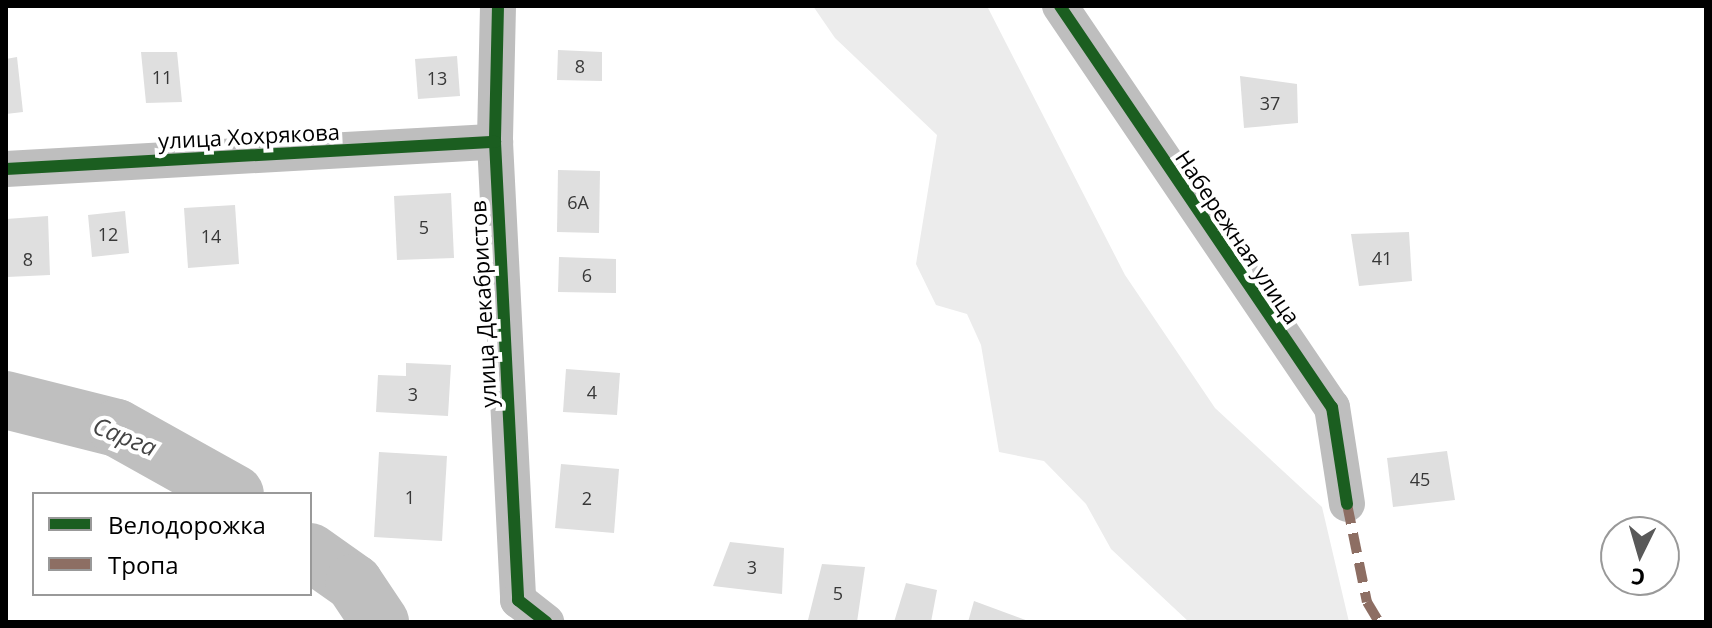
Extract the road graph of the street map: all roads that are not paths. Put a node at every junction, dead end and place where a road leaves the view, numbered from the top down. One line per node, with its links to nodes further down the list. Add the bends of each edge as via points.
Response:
1 (498, 6): 3 (street, улица Декабристов)
2 (1060, 6): 5 (street, Набережная улица, via 1332,407)
3 (495, 142): 4 (street, улица Хохрякова); 6 (street, улица Декабристов)
4 (6, 169)
5 (1347, 504)
6 (532, 611)

